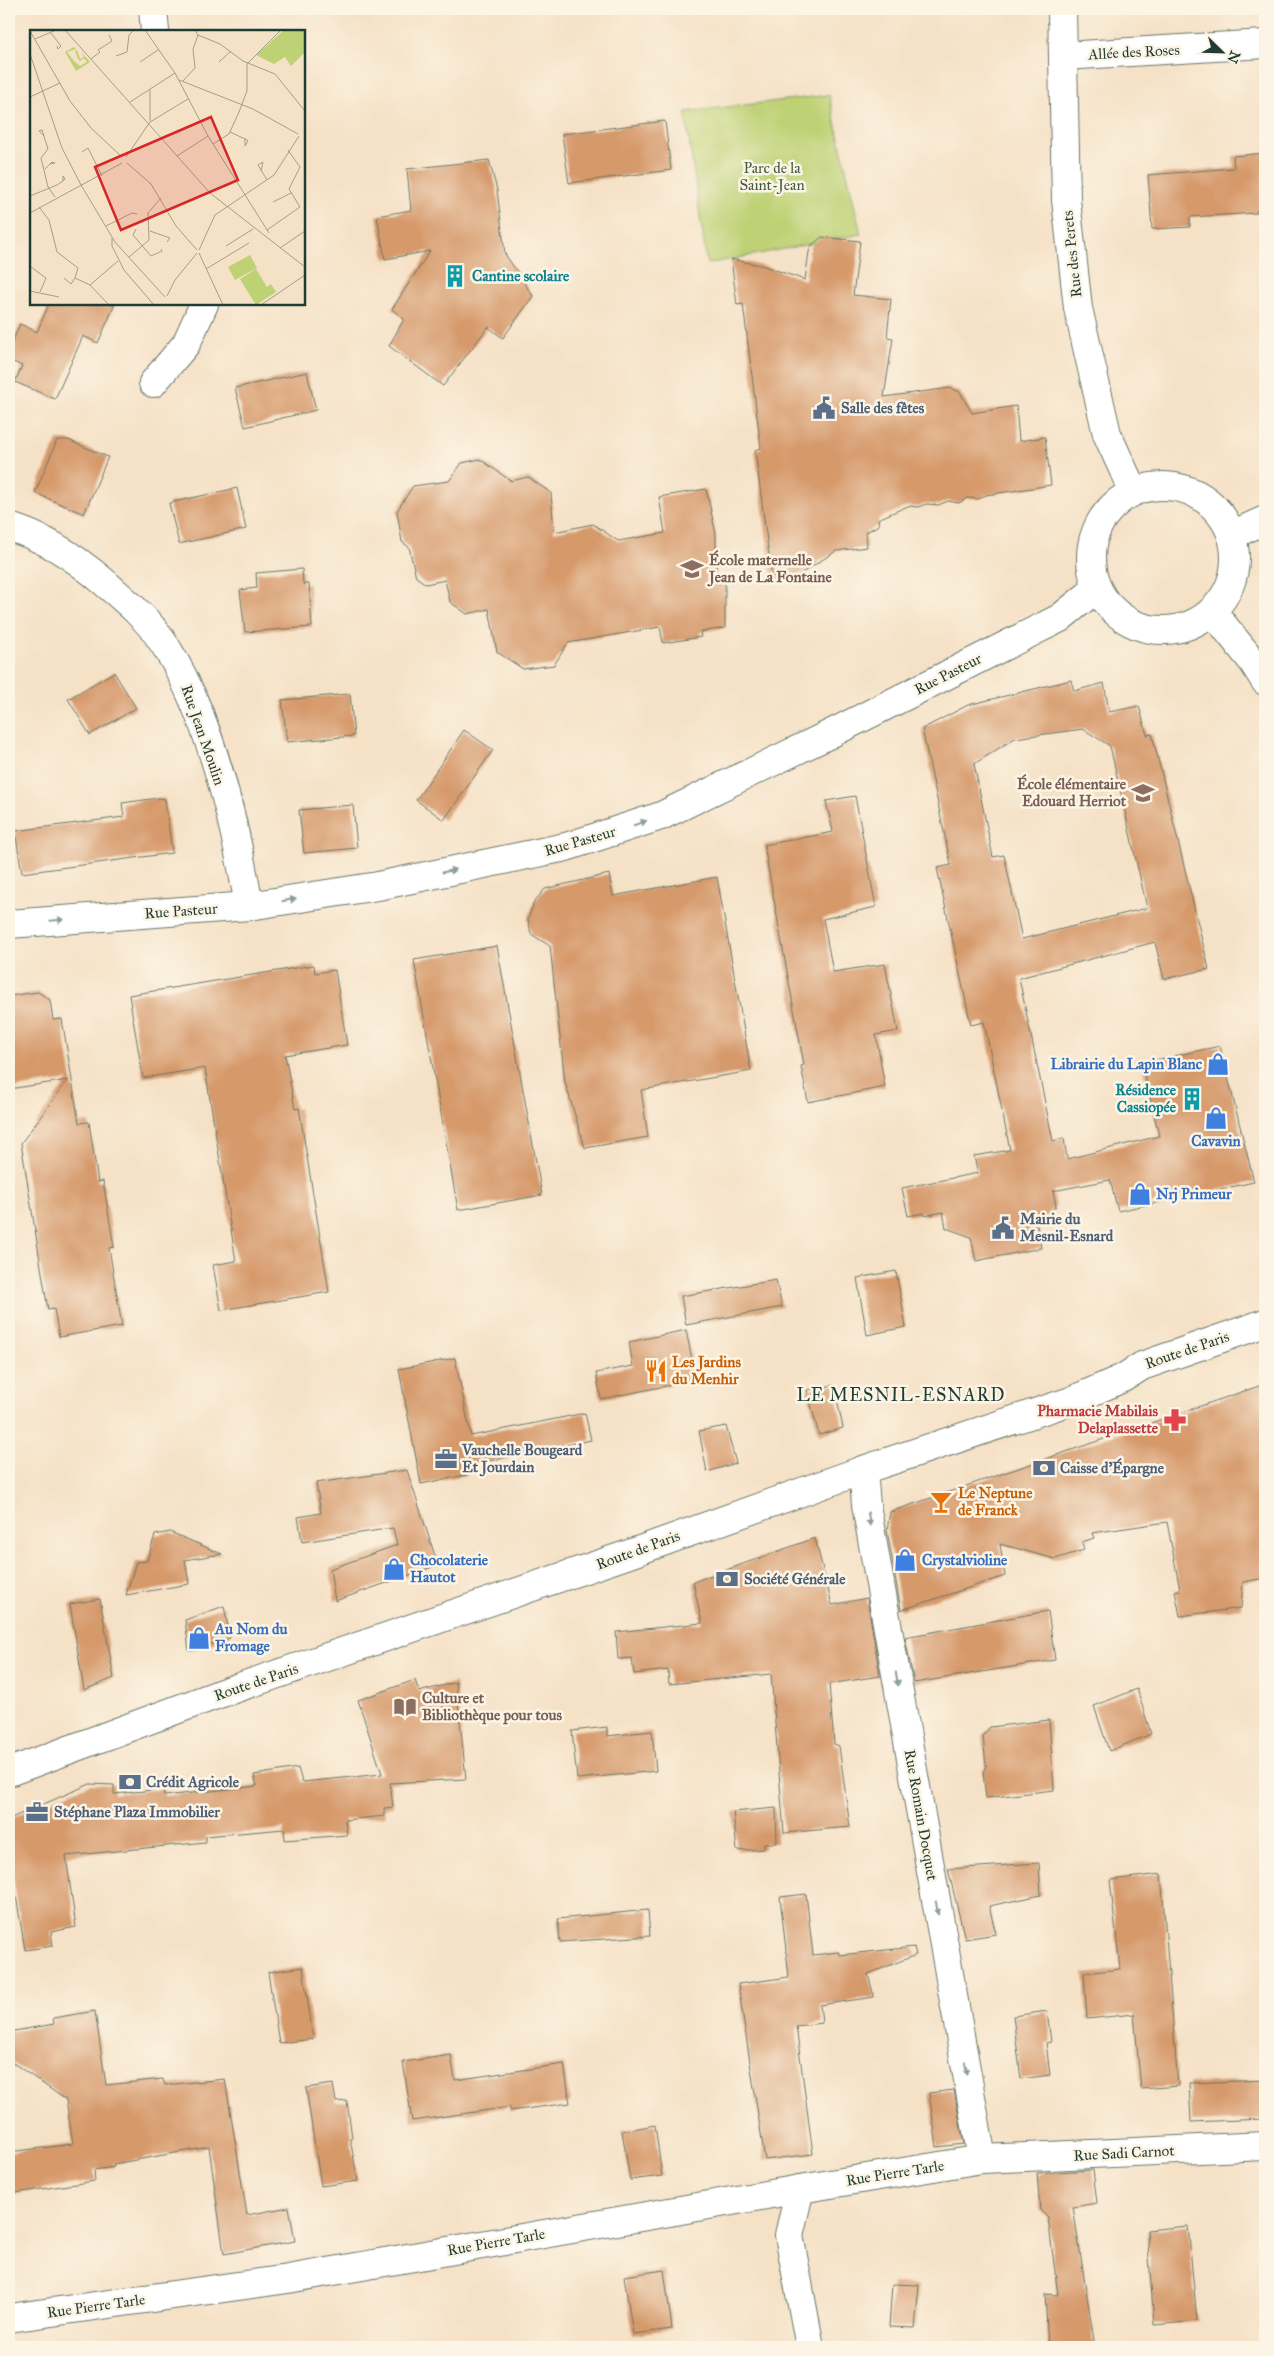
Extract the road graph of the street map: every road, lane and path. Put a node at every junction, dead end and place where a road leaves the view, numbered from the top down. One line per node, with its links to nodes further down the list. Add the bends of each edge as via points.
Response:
1 (153, 9): 3 (street)
2 (1062, 9): 5 (street, Rue des Perets)
3 (155, 30)
4 (1265, 44): 5 (street, Allée des Roses)
5 (1063, 56): 8 (street, Rue des Perets, via 1066,200 1078,308 1107,434)
6 (204, 305): 7 (street, via 186,344)
7 (153, 383)
8 (1133, 491): 11 (street, via 1157,485 1181,487 1196,493 1221,513); 12 (street, via 1114,503 1100,522 1091,543 1090,566)
9 (1265, 520): 11 (street)
10 (9, 527): 15 (street, Rue Jean Moulin, via 57,547 88,568 160,636 180,671 203,725 240,856)
11 (1232, 535): 13 (street, via 1236,555 1233,576 1225,595)
12 (1097, 588): 13 (street, via 1109,607 1127,621 1148,629 1171,630 1193,624); 15 (street, Rue Pasteur, one-way to 12, via 378,886 566,848 661,816 1060,618)
13 (1212, 612): 14 (street)
14 (1265, 681)
15 (249, 906): 16 (street, Rue Pasteur, one-way to 15)
16 (9, 924)
17 (1265, 1323): 18 (street, Route de Paris, via 1142,1366 1071,1401)
18 (862, 1470): 19 (street, Route de Paris, via 630,1554 218,1694); 21 (street, Rue Romain Docquet, one-way to 21)
19 (9, 1772)
20 (1265, 2146): 21 (street, Rue Sadi Carnot)
21 (982, 2159): 22 (street, Rue Pierre Tarle)
22 (800, 2189): 23 (street, Rue Pierre Tarle, via 288,2279); 24 (street, via 789,2235)
23 (9, 2318)
24 (810, 2347)

